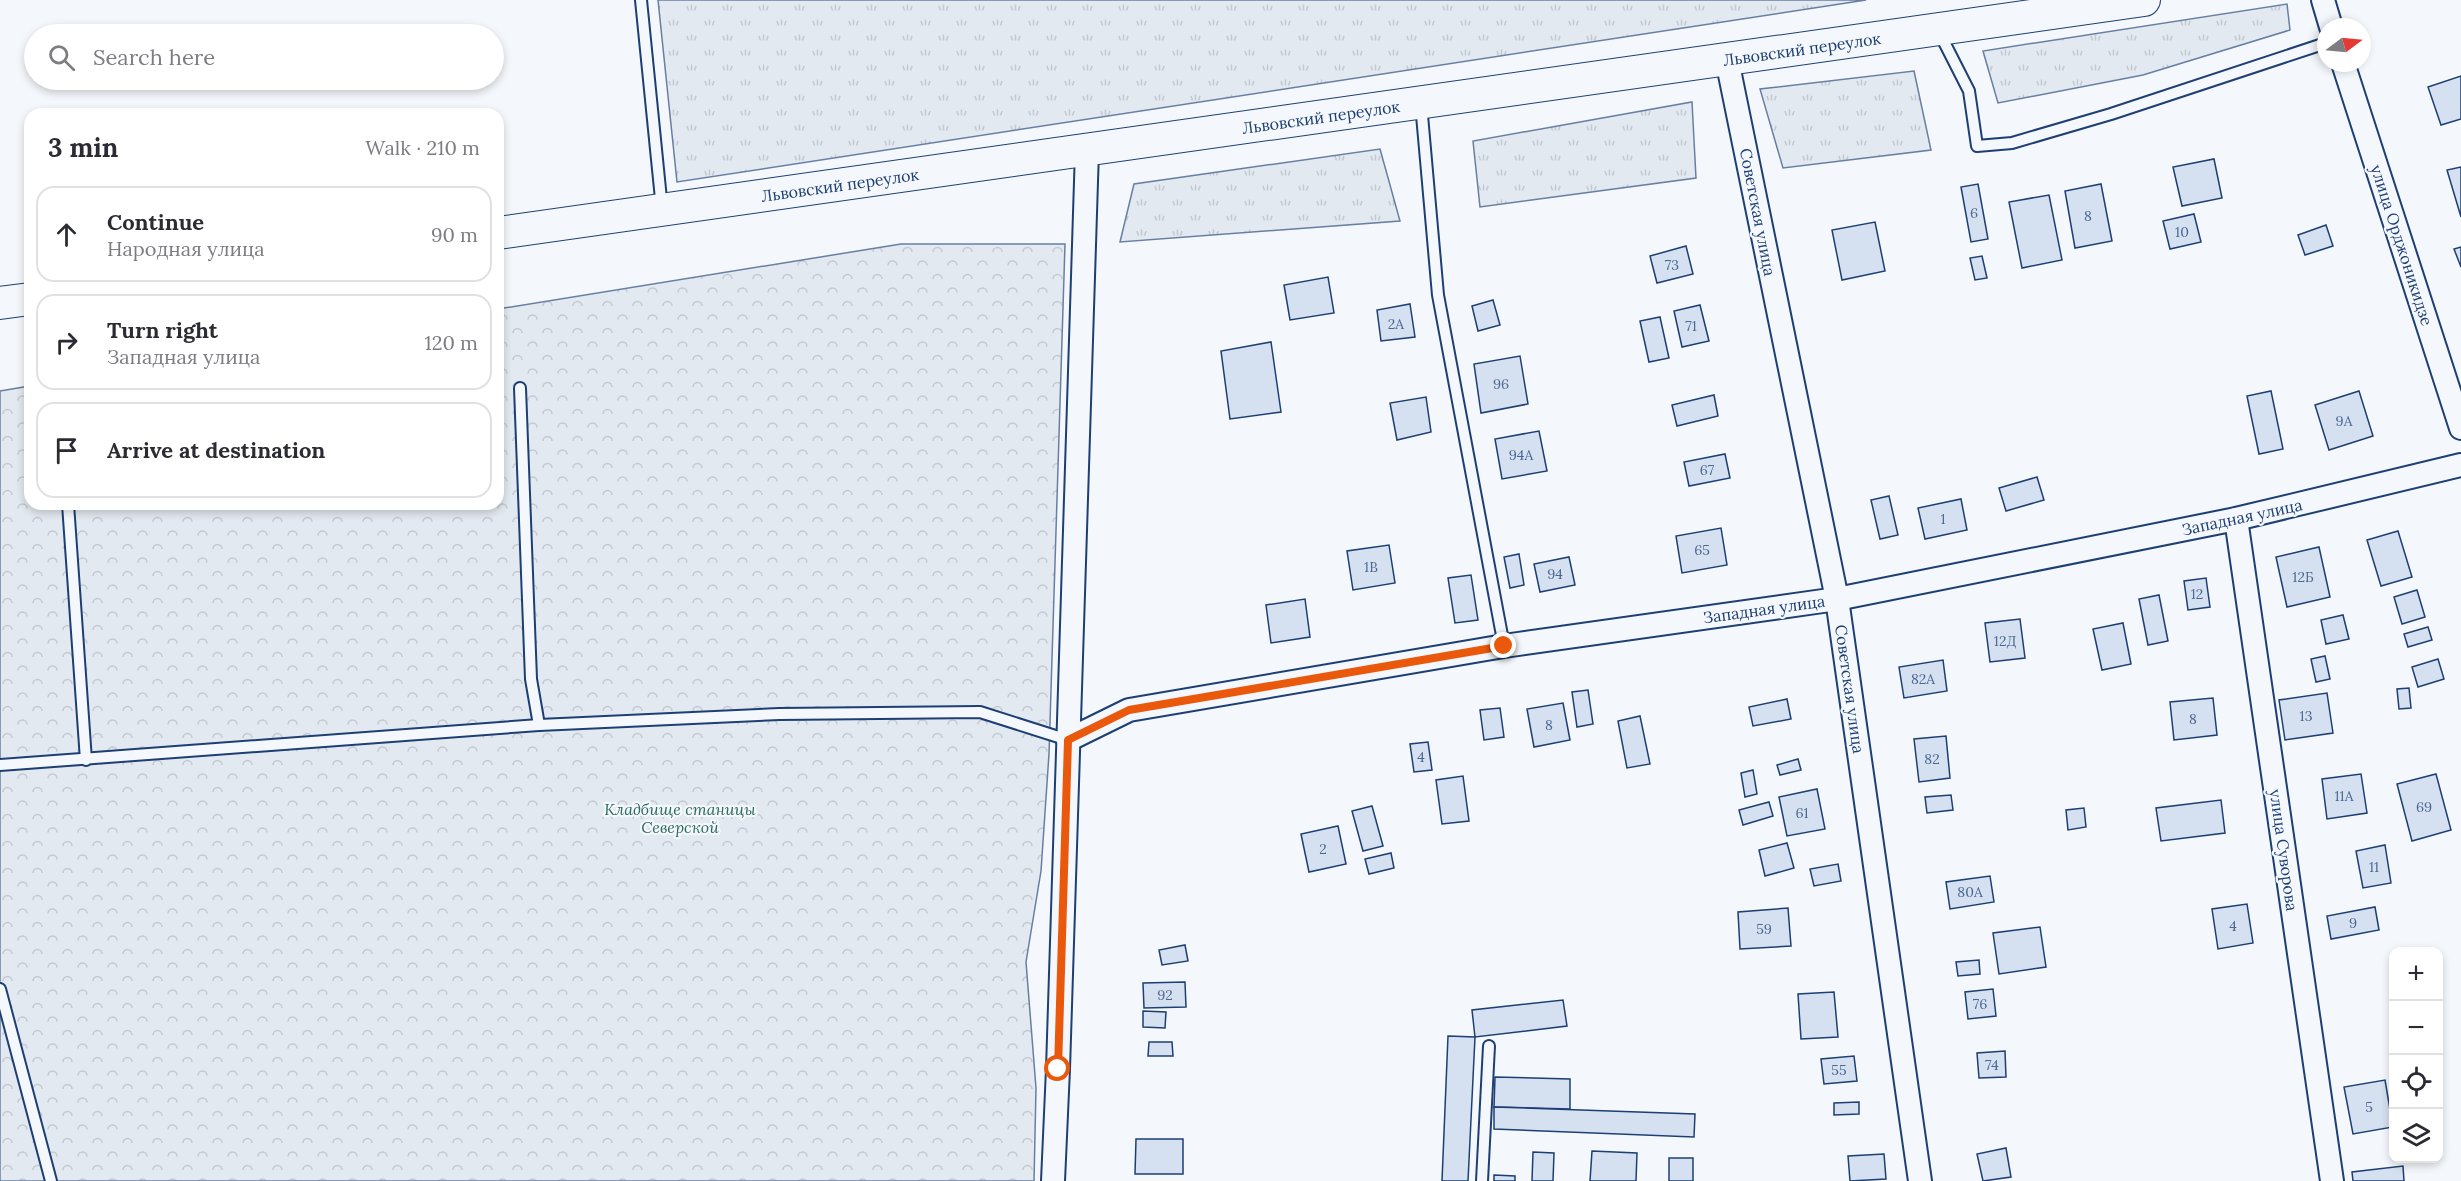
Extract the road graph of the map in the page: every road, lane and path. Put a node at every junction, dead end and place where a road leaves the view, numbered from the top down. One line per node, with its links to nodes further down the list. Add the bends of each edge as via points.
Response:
1 (641, 0): 11 (lane)
2 (2144, 0): 5 (main road, Львовский переулок)
3 (2323, 0): 4 (street)
4 (2328, 18)
5 (1938, 30): 6 (lane, via 1969,91 1977,146 2012,143 2111,114); 7 (main road, Львовский переулок)
6 (2317, 46)
7 (1727, 60): 9 (main road, Львовский переулок); 20 (street, Советская улица)
8 (2346, 72): 16 (street, улица Орджоникидзе)
9 (1420, 104): 10 (main road, Львовский переулок); 21 (lane, via 1438,295)
10 (1087, 150): 11 (main road, Львовский переулок); 23 (street)
11 (662, 210): 12 (main road, Львовский переулок)
12 (504, 232)
13 (24, 299): 14 (main road)
14 (0, 303)
15 (520, 388): 22 (lane, via 531,680)
16 (2461, 428)
17 (2461, 465): 19 (street, Западная улица)
18 (68, 510): 24 (lane)
19 (2236, 519): 20 (street, Западная улица); 32 (street, улица Суворова)
20 (1837, 598): 21 (street, Западная улица); 31 (street, Советская улица)
21 (1504, 646): 23 (street, Западная улица, via 1129,710)
22 (539, 725): 23 (lane, via 779,714 980,712); 24 (lane)
23 (1068, 740): 29 (street)
24 (86, 760): 25 (lane)
25 (0, 765)
26 (0, 989): 28 (lane)
27 (1489, 1046): 30 (lane)
28 (51, 1181)
29 (1053, 1181)
30 (1482, 1181)
31 (1920, 1181)
32 (2331, 1181)

